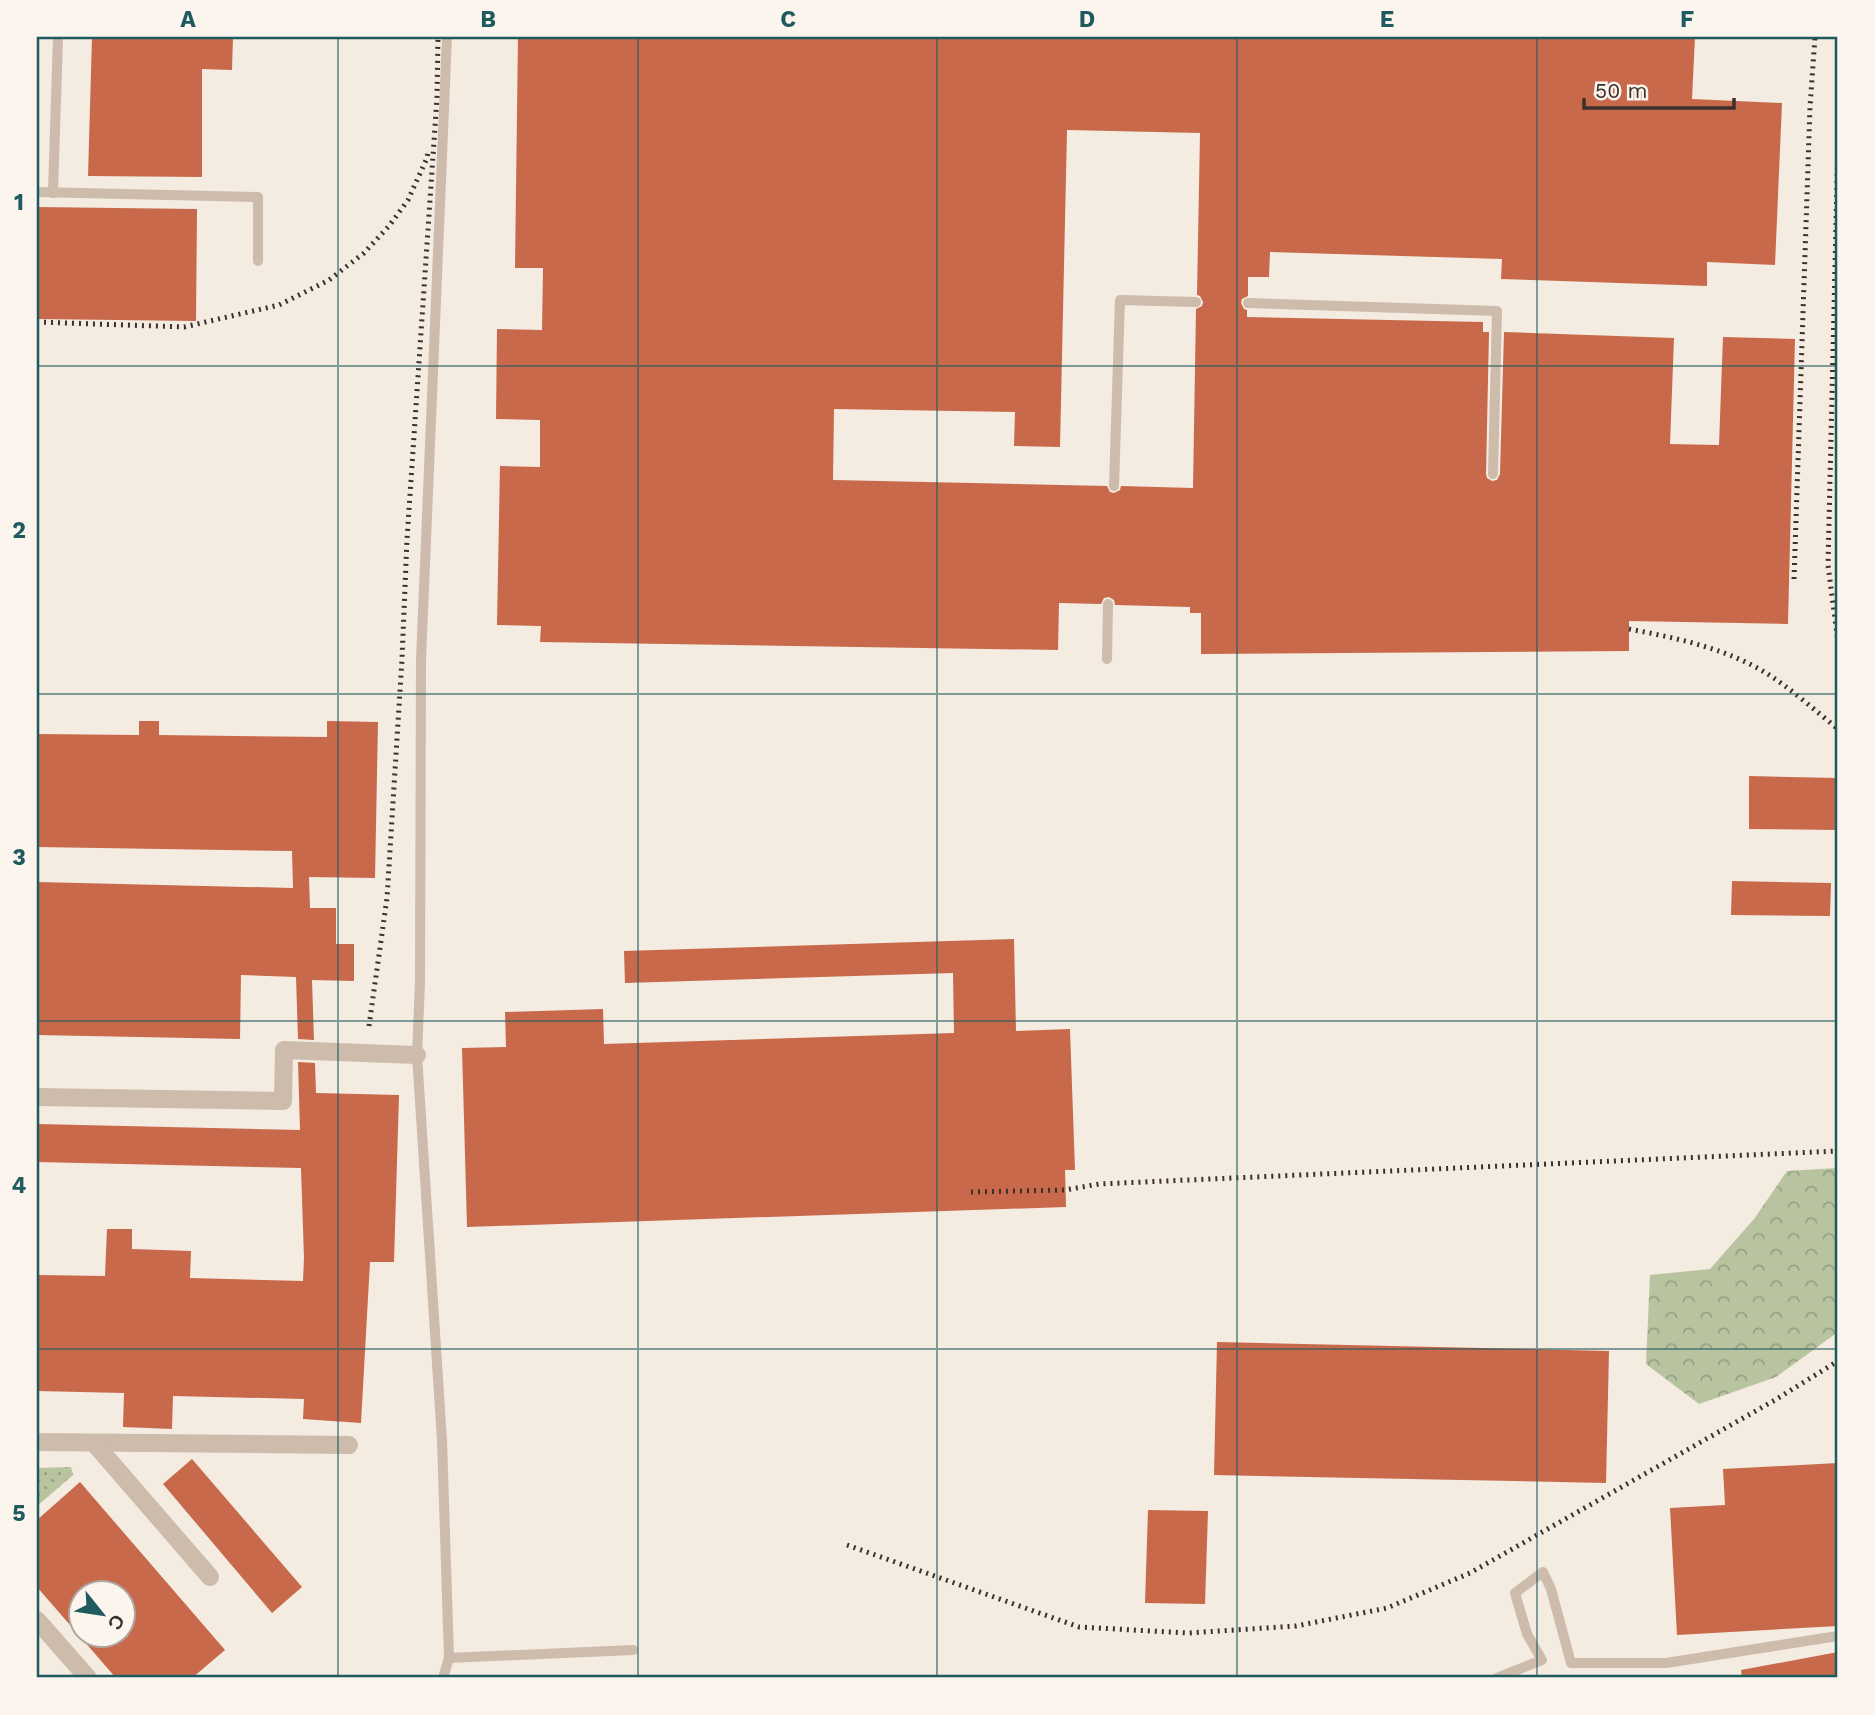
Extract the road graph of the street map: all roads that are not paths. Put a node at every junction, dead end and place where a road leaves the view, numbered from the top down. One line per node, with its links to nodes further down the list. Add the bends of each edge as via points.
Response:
1 (58, 37): 4 (lane)
2 (447, 37): 12 (lane, via 421,660)
3 (37, 192): 4 (lane)
4 (52, 193): 5 (lane, via 258,197)
5 (258, 261)
6 (1196, 302): 9 (lane, via 1120,300)
7 (1248, 303): 8 (lane, via 1497,311)
8 (1493, 474)
9 (1114, 486)
10 (1108, 604): 11 (lane)
11 (1107, 659)
12 (417, 1055): 13 (street, via 284,1050 284,1101); 21 (lane, via 442,1440)
13 (37, 1097)
14 (37, 1442): 15 (street)
15 (94, 1443): 16 (street); 17 (street)
16 (349, 1445)
17 (210, 1577)
18 (37, 1620): 22 (street)
19 (1838, 1636): 24 (lane, via 1665,1663 1571,1663 1543,1572 1515,1593 1527,1634 1542,1660)
20 (632, 1650): 21 (lane)
21 (449, 1658): 23 (lane)
22 (88, 1678)
23 (443, 1678)
24 (1497, 1678)

